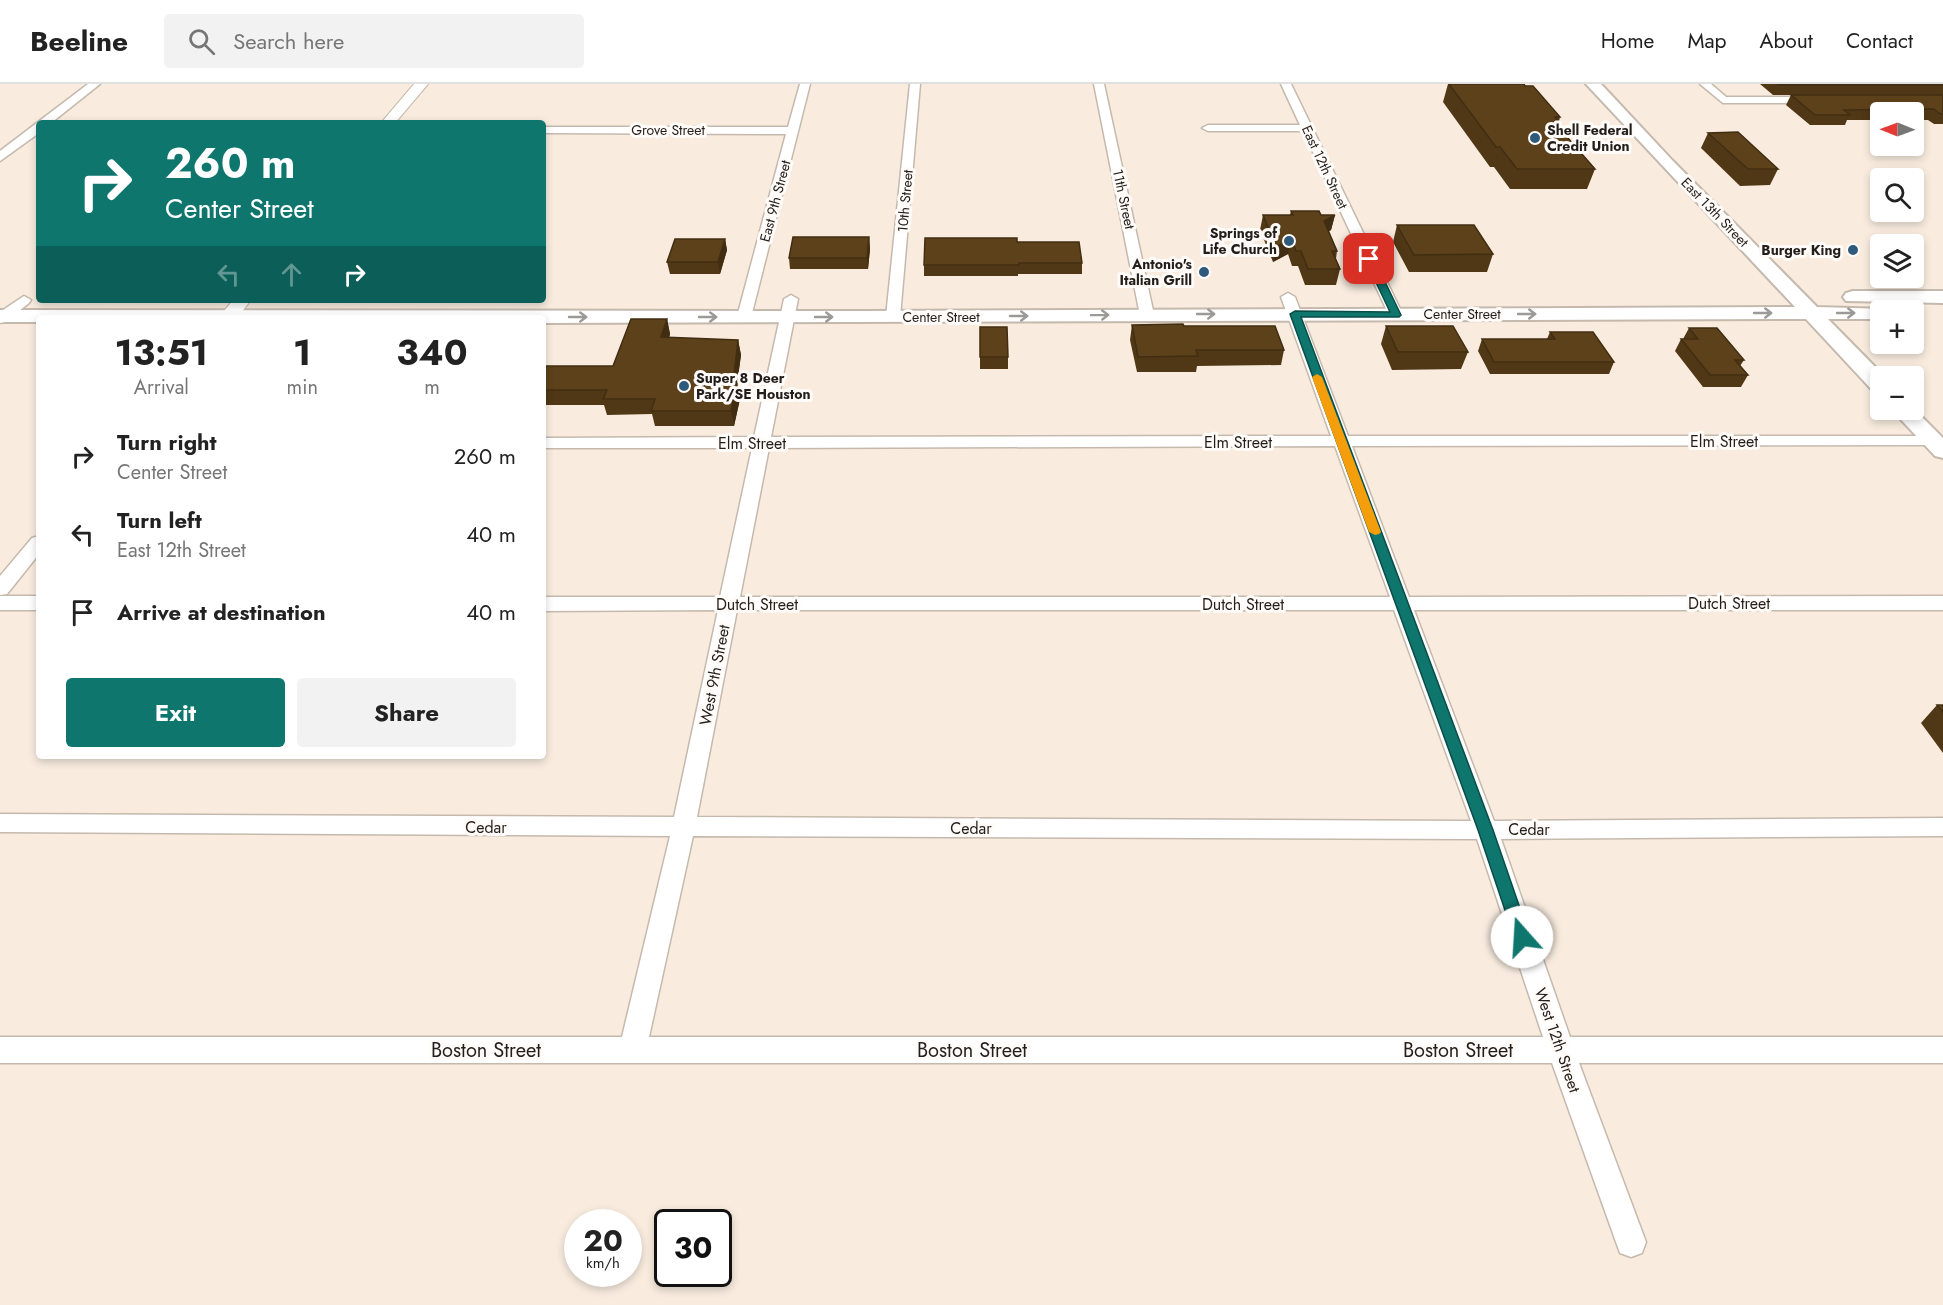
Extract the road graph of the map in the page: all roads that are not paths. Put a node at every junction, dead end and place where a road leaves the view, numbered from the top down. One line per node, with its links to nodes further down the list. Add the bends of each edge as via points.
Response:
1 (95, 84): 10 (street)
2 (421, 84): 11 (street)
3 (805, 84): 16 (street, East 9th Street)
4 (915, 84): 29 (street, 10th Street)
5 (1099, 84): 24 (street, 11th Street)
6 (1286, 84): 13 (street, East 12th Street)
7 (1593, 84): 18 (main road, East 13th Street)
8 (1706, 84): 9 (street, via 1723,100)
9 (1831, 100)
10 (48, 120)
11 (391, 120)
12 (1208, 128): 13 (street)
13 (1307, 128): 26 (street, East 12th Street)
14 (36, 129): 17 (street)
15 (546, 130): 16 (street, Grove Street)
16 (793, 131): 27 (street, East 9th Street)
17 (0, 157)
18 (1796, 297): 19 (main road, Center Street); 26 (main road, Center Street); 32 (main road, East 13th Street)
19 (1943, 297)
20 (546, 299): 27 (main road, Center Street)
21 (32, 300): 31 (main road, Center Street)
22 (208, 303): 30 (main road, Center Street)
23 (252, 303): 30 (main road, Center Street)
24 (1146, 306): 25 (main road, Center Street); 29 (main road, Center Street)
25 (1291, 306): 26 (main road, Center Street); 38 (street, West 12th Street)
26 (1392, 306): 32 (main road, Center Street, one-way to 32)
27 (747, 308): 28 (main road, Center Street); 30 (main road, Center Street, one-way to 27)
28 (789, 308): 29 (main road, Center Street); 40 (street, West 9th Street)
29 (894, 308)
30 (235, 309): 31 (main road, Center Street)
31 (1, 312)
32 (1810, 313): 33 (main road, Center Street, one-way to 33); 36 (main road, East 13th Street)
33 (1870, 313)
34 (1924, 314): 35 (main road)
35 (1943, 314)
36 (1870, 375)
37 (1913, 420): 41 (main road)
38 (1342, 442): 40 (street, Elm Street); 41 (street, Elm Street); 46 (street, West 12th Street)
39 (546, 443): 40 (street, Elm Street)
40 (761, 443): 49 (street, West 9th Street)
41 (1938, 446)
42 (36, 546): 43 (street)
43 (0, 589)
44 (0, 603): 45 (street)
45 (36, 603)
46 (1402, 603): 47 (street, Dutch Street); 49 (street, Dutch Street); 53 (street, West 12th Street)
47 (1943, 603)
48 (546, 604): 49 (street, Dutch Street)
49 (728, 604): 52 (street, West 9th Street)
50 (0, 824): 52 (street, Cedar)
51 (1943, 827): 53 (street, Cedar)
52 (683, 828): 53 (street, Cedar); 55 (street, West 9th Street)
53 (1486, 830): 56 (street, West 12th Street)
54 (0, 1050): 55 (street, Boston Street)
55 (633, 1050): 56 (street, Boston Street)
56 (1561, 1050): 57 (street, Boston Street); 58 (street, West 12th Street)
57 (1943, 1050)
58 (1631, 1242)

